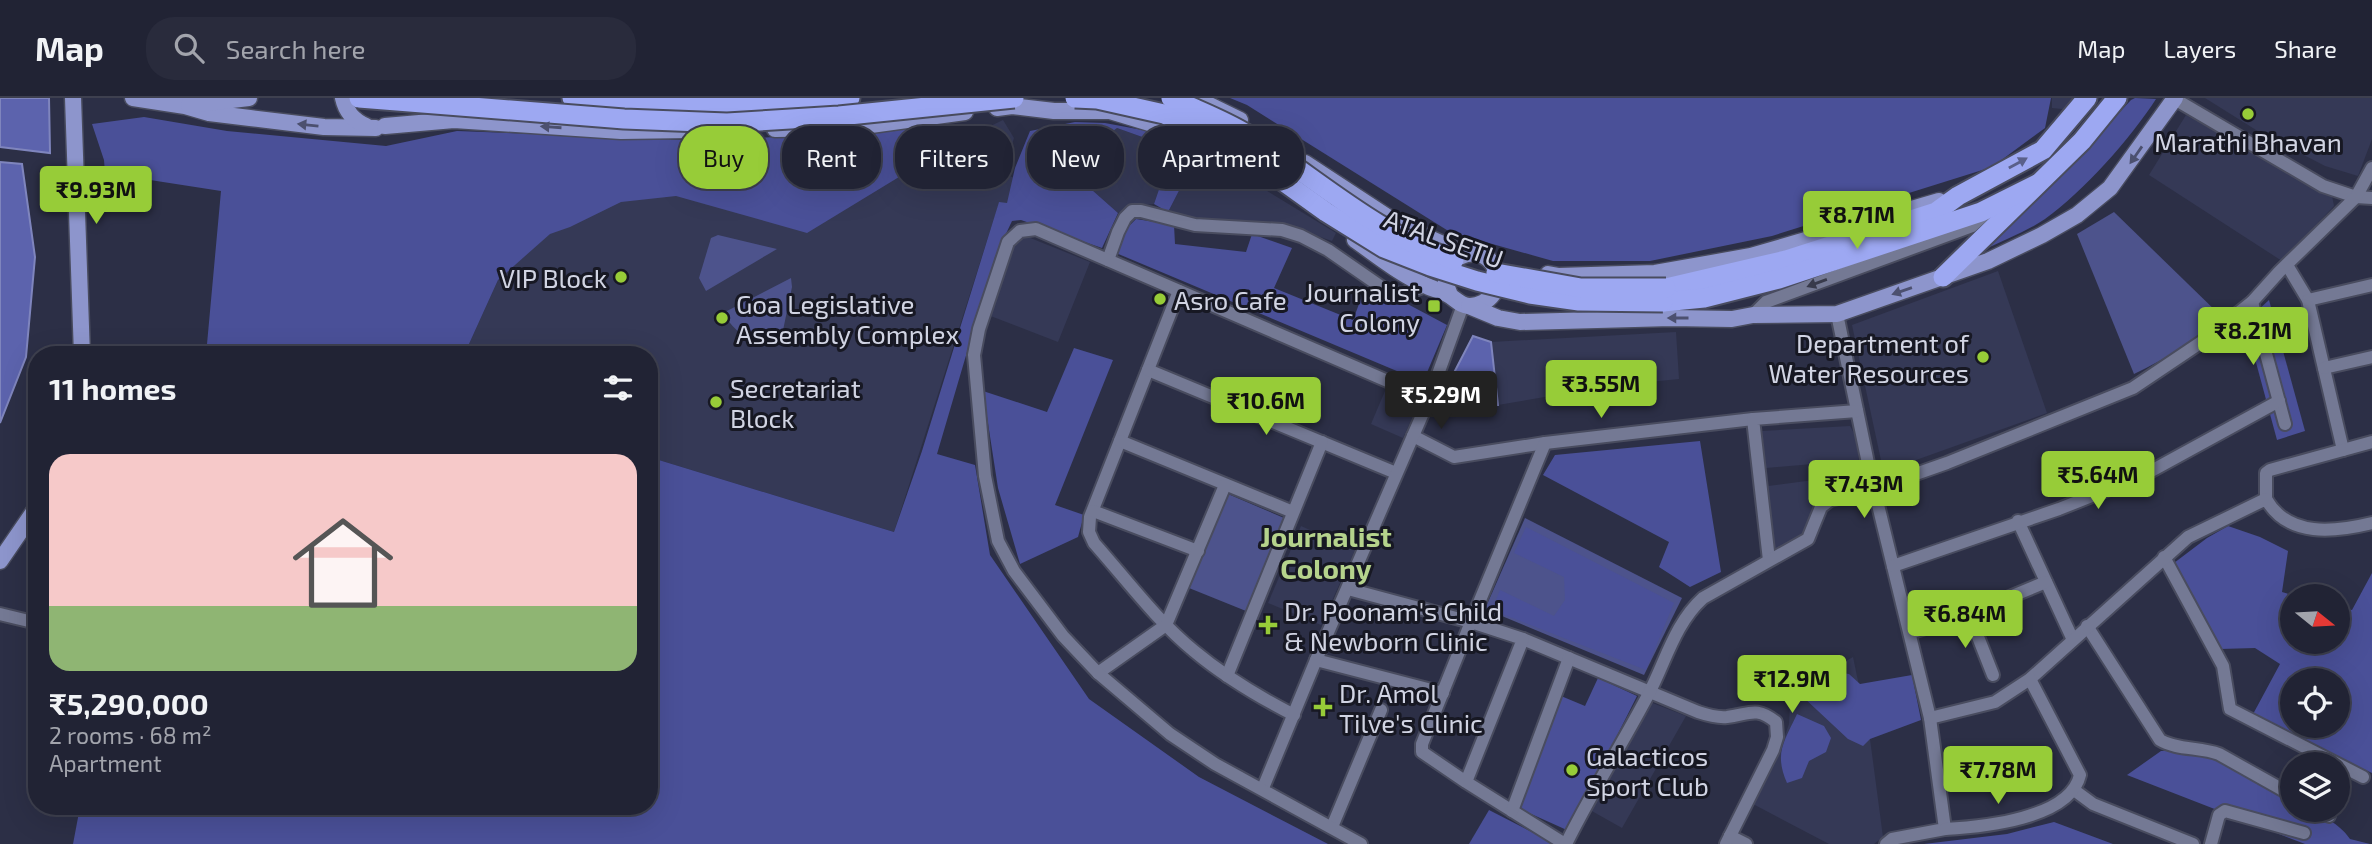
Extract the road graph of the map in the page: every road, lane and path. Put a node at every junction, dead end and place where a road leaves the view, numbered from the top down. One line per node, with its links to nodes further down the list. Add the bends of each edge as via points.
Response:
1 (73, 98): 39 (main road)
2 (249, 98): 16 (main road)
3 (343, 98): 17 (main road, via 358,123)
4 (359, 98): 8 (highway, bridge, via 727,123)
5 (410, 98): 17 (main road, via 401,116)
6 (572, 98): 7 (highway, via 727,106)
7 (850, 98)
8 (1014, 98)
9 (1075, 98): 33 (highway, ATAL SETU, bridge, via 1164,114 1238,149 1384,248 1430,266 1477,281 1579,301)
10 (1171, 98): 33 (highway, ATAL SETU, bridge, via 1247,134 1336,198 1433,253 1478,269 1557,284)
11 (1195, 98): 25 (main road, via 1243,122 1398,224)
12 (2087, 98): 20 (highway, one-way to 12, via 2043,150)
13 (2117, 98): 19 (highway, via 2082,141)
14 (2175, 98): 21 (street, via 2323,186); 29 (main road, one-way to 29, via 2110,188 2077,215 1995,257)
15 (137, 99): 16 (main road)
16 (185, 106): 17 (main road, one-way to 16, via 324,127)
17 (381, 127): 31 (main road, one-way to 17, via 1259,171 1176,131 1111,111 1012,106 849,128 621,131 454,120)
18 (2372, 168): 21 (street)
19 (2037, 184): 23 (highway); 29 (highway)
20 (1958, 196): 24 (highway); 27 (main road, via 1751,256 1655,273 1559,276)
21 (2356, 197): 22 (street); 28 (street)
22 (2372, 198)
23 (1989, 208): 24 (highway); 38 (street, one-way to 38, via 1972,226 1766,302)
24 (1889, 235): 33 (highway, via 1779,279 1704,298)
25 (1465, 254): 27 (main road); 35 (main road, via 1453,261 1445,281)
26 (1108, 260): 31 (street, via 1125,218 1132,211 1141,211 1195,225 1282,230 1328,250 1390,293); 32 (street); 81 (street, via 1036,229 1020,230 1008,242 974,355 985,477 998,541 1014,571 1063,636)
27 (1490, 262): 35 (main road, via 1497,278 1495,290 1484,303)
28 (2287, 265): 34 (street); 36 (street)
29 (1943, 277): 37 (main road, one-way to 37)
30 (2372, 285): 34 (street)
31 (1426, 286): 35 (main road)
32 (1179, 291): 42 (street); 43 (street)
33 (1665, 295)
34 (2308, 300): 41 (street)
35 (1461, 302): 38 (main road, one-way to 35, via 1520,322); 43 (street)
36 (2252, 302): 44 (street); 56 (street, via 2133,388)
37 (1837, 314): 38 (main road); 45 (street)
38 (1753, 315)
39 (82, 346)
40 (2372, 357): 41 (street)
41 (2324, 368): 53 (street)
42 (1148, 370): 49 (street); 50 (street)
43 (1429, 399): 48 (street)
44 (2279, 401): 47 (street); 61 (street, via 2142,476)
45 (1857, 411): 46 (street); 56 (street)
46 (1753, 419): 52 (street); 65 (street)
47 (2285, 424)
48 (1413, 436): 52 (street, via 1454,457); 54 (street)
49 (1120, 441): 55 (street); 58 (street)
50 (1322, 442): 54 (street); 59 (street)
51 (2372, 442): 53 (street)
52 (1545, 443): 73 (street)
53 (2343, 450): 57 (street, via 2270,470 2266,473)
54 (1396, 473): 69 (street)
55 (1225, 485): 59 (street); 63 (street)
56 (1873, 489): 65 (street, via 1830,500 1821,507 1808,539); 67 (street)
57 (2266, 499): 62 (street, via 2271,509 2291,524 2343,530); 64 (street, via 2188,537)
58 (1093, 511): 63 (street); 74 (street, via 1089,532 1094,543)
59 (1293, 512): 83 (street)
60 (28, 520): 66 (main road)
61 (2018, 522): 67 (street); 68 (street)
62 (2372, 523)
63 (1198, 551): 74 (street)
64 (2164, 557): 75 (street); 90 (street, via 2223,666 2230,709)
65 (1769, 560): 86 (street, via 1689,610)
66 (0, 561)
67 (1893, 566): 76 (street)
68 (2046, 582): 71 (street); 78 (street)
69 (1348, 589): 73 (street); 80 (street)
70 (0, 614): 72 (street)
71 (1969, 614): 76 (street); 82 (street)
72 (28, 621)
73 (1471, 622): 77 (street); 85 (street)
74 (1166, 625): 81 (street); 83 (street)
75 (2087, 626): 78 (street); 93 (street, via 2160,740 2207,749)
76 (1910, 633): 89 (street)
77 (1523, 639): 79 (street); 91 (street)
78 (2073, 640): 84 (street)
79 (1569, 657): 86 (street); 95 (street)
80 (1316, 660): 85 (street); 88 (street)
81 (1098, 673): 92 (street, via 1170,734)
82 (1993, 675)
83 (1227, 676): 88 (street)
84 (2030, 679): 89 (street, via 1996,702); 94 (street, via 2080,775)
85 (1443, 693): 91 (street, via 1422,752)
86 (1649, 693): 99 (street, via 1712,716 1753,711 1776,722 1773,750); 101 (street)
87 (1381, 710): 96 (street)
88 (1294, 715): 92 (street)
89 (1930, 718): 97 (street)
90 (2363, 778)
91 (1466, 782): 95 (street)
92 (1263, 788): 96 (street)
93 (2280, 788)
94 (2074, 790): 97 (street, via 2044,810 1988,826); 104 (street, via 2093,804)
95 (1512, 811): 101 (street)
96 (1332, 827): 100 (street)
97 (1945, 829): 103 (street)
98 (2304, 833): 105 (street, via 2225,811 2219,815)
99 (1728, 840): 102 (street)
100 (1361, 844)
101 (1565, 844)
102 (1746, 844)
103 (1886, 844)
104 (2193, 844)
105 (2211, 844)

